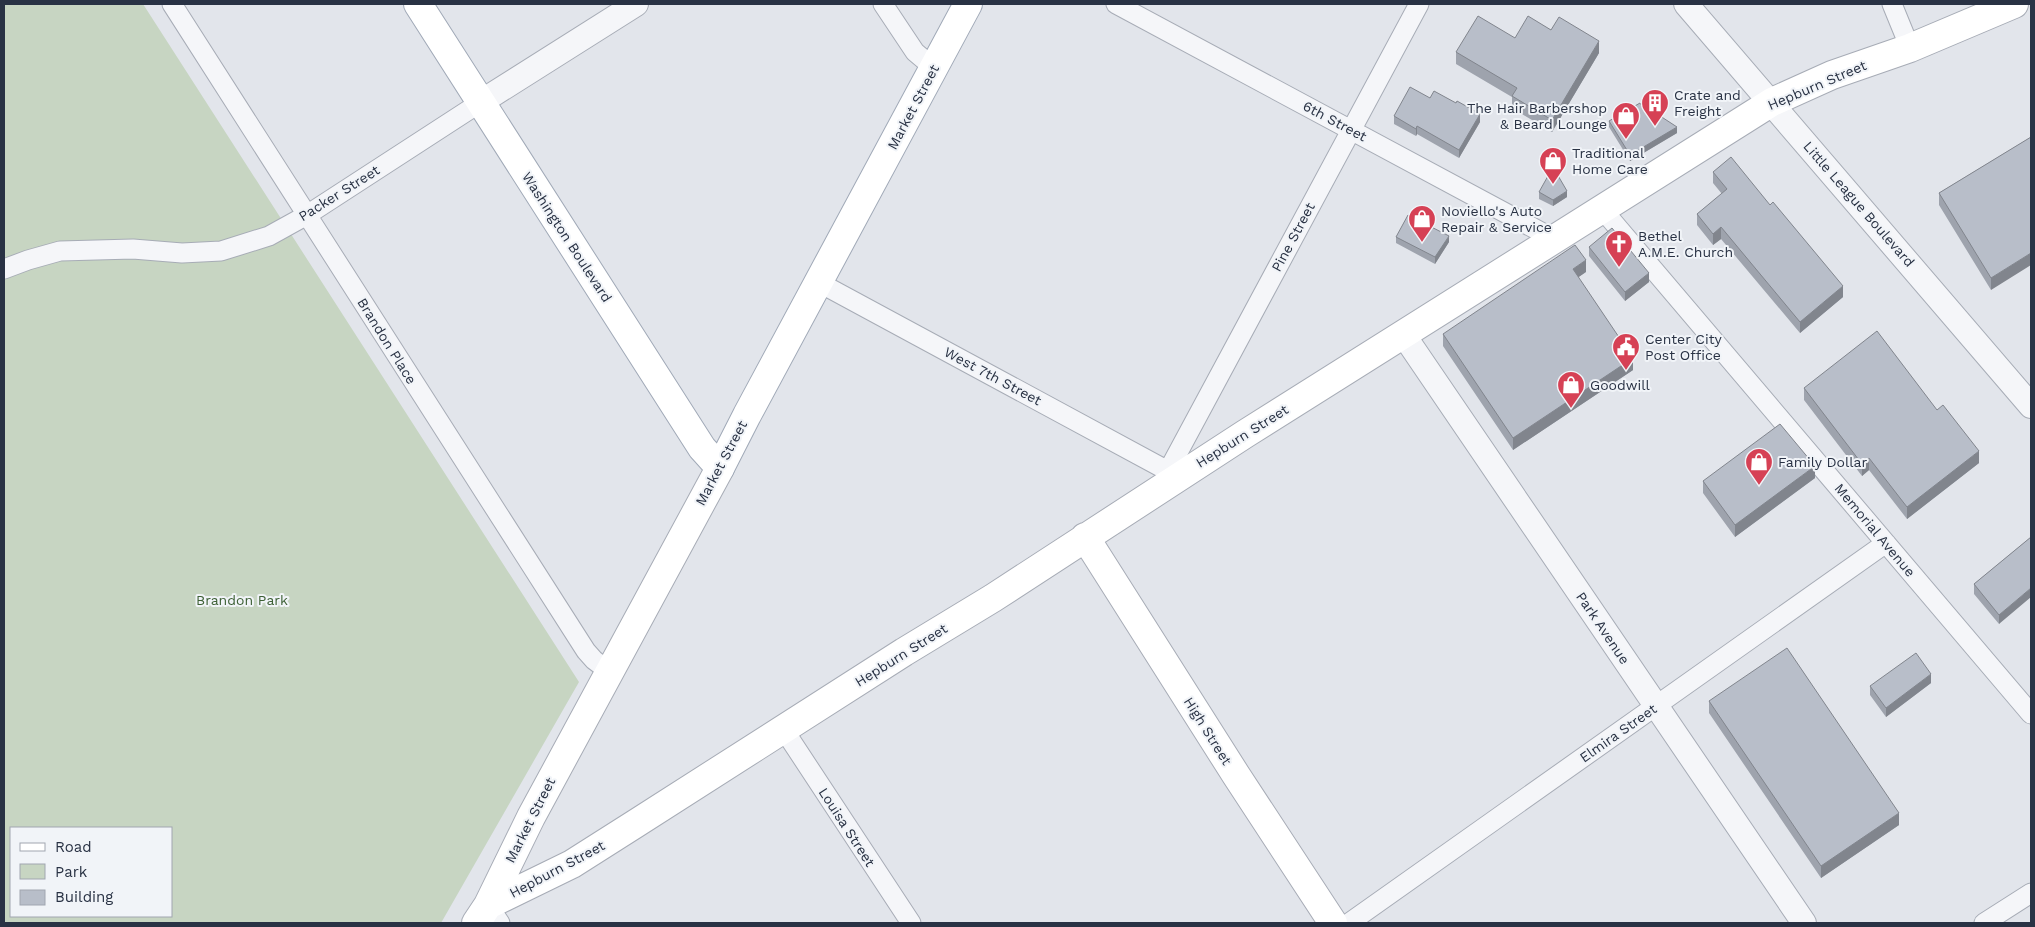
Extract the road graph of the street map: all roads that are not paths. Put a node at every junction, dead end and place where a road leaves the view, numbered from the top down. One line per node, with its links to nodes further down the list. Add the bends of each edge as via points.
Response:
1 (172, 4): 17 (street, Brandon Place)
2 (418, 4): 13 (main road, Washington Boulevard)
3 (636, 4): 13 (street, Packer Street)
4 (883, 4): 12 (street, via 915,52)
5 (968, 4): 12 (main road, Market Street)
6 (1116, 4): 15 (street, 6th Street)
7 (1419, 4): 15 (street, Pine Street)
8 (1686, 4): 14 (street, Little League Boulevard)
9 (1892, 4): 11 (street)
10 (2014, 4): 11 (main road, Hepburn Street)
11 (1910, 48): 14 (main road, Hepburn Street, via 1832,75)
12 (934, 68): 20 (main road, Market Street)
13 (481, 102): 17 (street, Packer Street); 23 (main road, Washington Boulevard, via 702,448)
14 (1772, 102): 16 (main road, Hepburn Street); 22 (street, Little League Boulevard)
15 (1351, 130): 18 (street, 6th Street); 24 (street, Pine Street)
16 (1602, 209): 18 (main road, Hepburn Street); 26 (street, Memorial Avenue)
17 (307, 214): 19 (street, Packer Street, via 269,236 221,251 60,251); 27 (street, Brandon Place, via 586,651)
18 (1554, 239): 21 (main road, Hepburn Street)
19 (4, 269)
20 (818, 282): 23 (main road, Market Street); 24 (street, West 7th Street)
21 (1403, 334): 24 (main road, Hepburn Street); 28 (street, Park Avenue)
22 (2031, 406)
23 (720, 468): 27 (main road, Market Street)
24 (1171, 475): 25 (main road, Hepburn Street)
25 (1085, 538): 30 (main road, Hepburn Street); 34 (main road, High Street)
26 (1886, 543): 28 (street, Elmira Street); 29 (street, Memorial Avenue)
27 (610, 672): 32 (main road, Market Street, via 531,817)
28 (1656, 706): 35 (street, Elmira Street); 36 (street, Park Avenue)
29 (2031, 714)
30 (784, 730): 32 (main road, Hepburn Street); 33 (street, Louisa Street)
31 (2031, 893): 37 (street)
32 (488, 917)
33 (911, 923)
34 (1334, 923)
35 (1349, 923)
36 (1804, 923)
37 (1984, 923)

